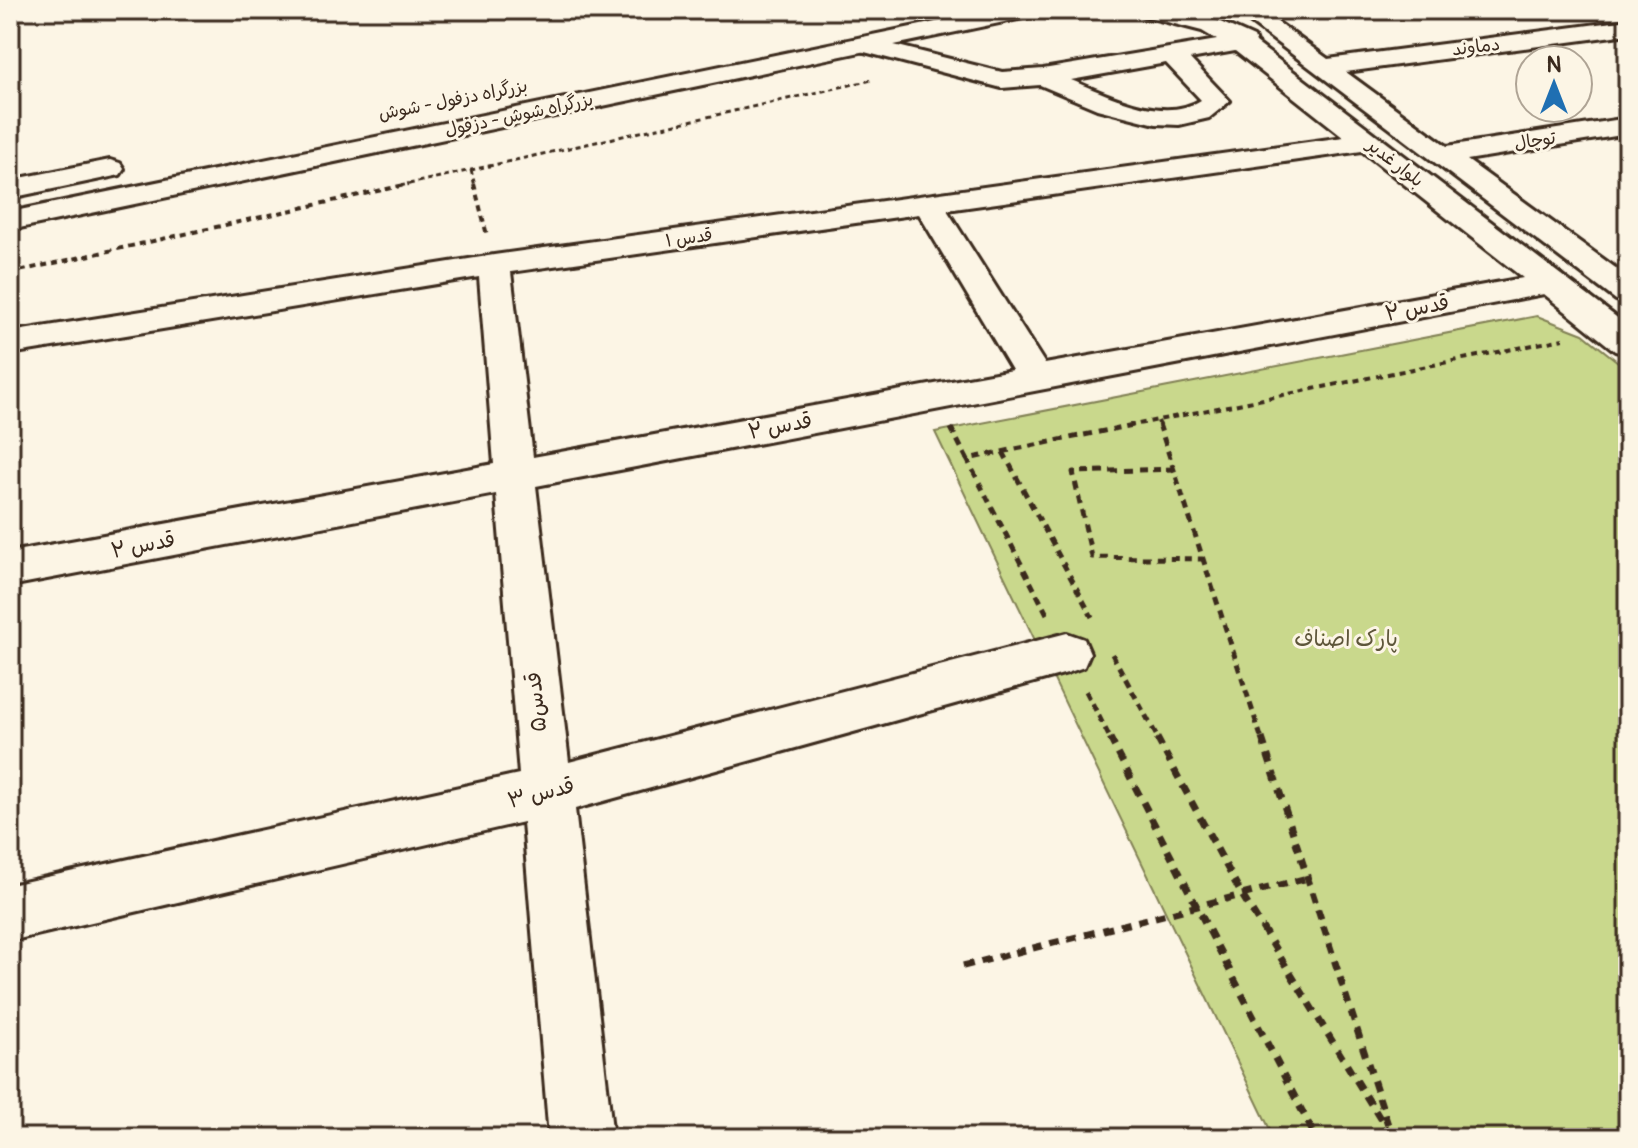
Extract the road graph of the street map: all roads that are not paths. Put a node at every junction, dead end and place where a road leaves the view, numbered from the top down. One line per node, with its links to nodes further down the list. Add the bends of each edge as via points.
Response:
1 (1028, 10): 7 (main road, بزرگراه شوش - دزفول)
2 (1148, 10): 6 (main road, بلوار غدیر, via 1210,26)
3 (1246, 10): 5 (main road, بلوار غدیر)
4 (1628, 27): 9 (main road, دماوند)
5 (1283, 36): 6 (main road); 9 (main road, بلوار غدیر)
6 (1239, 42): 8 (main road); 12 (main road, بلوار غدیر)
7 (862, 44): 10 (main road, via 1002,80); 17 (main road, بزرگراه شوش - دزفول)
8 (1172, 55): 10 (main road); 10 (main road, via 1217,101 1208,110 1128,113)
9 (1324, 67): 13 (main road, بلوار غدیر)
10 (1043, 77)
11 (1628, 126): 13 (main road, توچال)
12 (1369, 142): 16 (main road, قدس ۱); 20 (main road, بلوار غدیر)
13 (1443, 155): 19 (main road, بلوار غدیر)
14 (134, 164): 15 (main road)
15 (10, 189)
16 (928, 204): 18 (main road, قدس ۱); 23 (main road)
17 (10, 221)
18 (494, 265): 21 (main road, قدس ۱); 24 (main road, قدس۵)
19 (1620, 281)
20 (1550, 283): 22 (main road, بلوار غدیر); 23 (main road, قدس ۲)
21 (10, 343)
22 (1628, 343)
23 (1036, 379): 24 (main road, قدس ۲)
24 (514, 476): 25 (main road, قدس ۲); 27 (main road, قدس۵)
25 (10, 569)
26 (1092, 644): 27 (main road, قدس ۳)
27 (545, 793): 28 (main road, قدس ۳); 29 (main road, قدس۵)
28 (10, 913)
29 (581, 1138)

